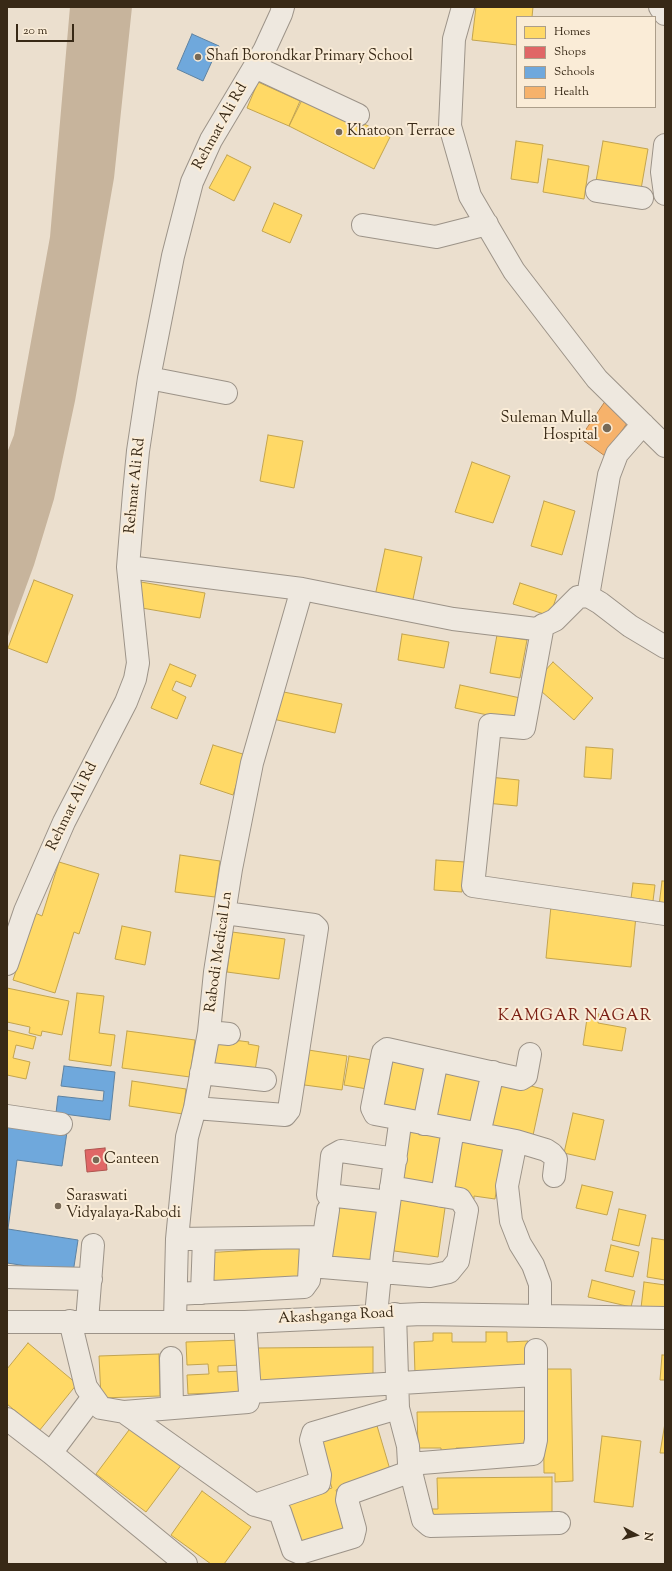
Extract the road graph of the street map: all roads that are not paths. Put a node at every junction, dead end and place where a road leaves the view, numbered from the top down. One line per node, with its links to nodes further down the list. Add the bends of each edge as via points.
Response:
1 (283, 7): 5 (street, Rehmat Ali Rd)
2 (463, 7): 11 (street, via 454,39 450,126 470,196)
3 (660, 7): 4 (street)
4 (665, 14)
5 (255, 67): 6 (street); 13 (street, Rehmat Ali Rd, via 211,140 192,182 173,256)
6 (358, 115)
7 (665, 145): 9 (street, via 662,172)
8 (597, 191): 10 (street)
9 (665, 194)
10 (642, 198)
11 (486, 224): 12 (street, via 436,237); 15 (street, via 514,271 593,373)
12 (363, 225)
13 (149, 378): 14 (street); 17 (street, Rehmat Ali Rd, via 138,451)
14 (226, 393)
15 (643, 424): 16 (street); 19 (street, via 617,454 609,475)
16 (665, 446)
17 (128, 567): 18 (street); 24 (street, Rehmat Ali Rd, via 138,663 135,679 126,702 64,822 25,911)
18 (302, 589): 20 (street, via 453,619 536,629); 22 (street, Rabodi Medical Ln, via 252,763)
19 (588, 596): 20 (street, via 578,597 555,620); 21 (street)
20 (543, 625): 23 (street, via 524,728 490,725 473,886)
21 (665, 647)
22 (225, 913): 28 (street, Rabodi Medical Ln, via 219,1033); 30 (street, via 314,925 317,928 289,1110 285,1115)
23 (665, 914)
24 (7, 964)
25 (530, 1054): 27 (street, via 526,1076 521,1079)
26 (437, 1060): 27 (street); 32 (street); 32 (street, via 387,1049 383,1052 372,1108 375,1114)
27 (493, 1072): 35 (street)
28 (201, 1073): 29 (street); 30 (street, Rabodi Medical Ln)
29 (265, 1080)
30 (195, 1108): 43 (street, Rabodi Medical Ln, via 187,1137)
31 (7, 1116): 33 (street)
32 (415, 1122): 34 (street); 37 (street, via 400,1124)
33 (61, 1124)
34 (454, 1129): 35 (street); 40 (street)
35 (479, 1134): 36 (street)
36 (516, 1141): 38 (street, via 552,1154 556,1159); 52 (street, via 507,1186 511,1221 540,1284)
37 (396, 1159): 39 (street); 39 (street, via 341,1151 332,1156 328,1195)
38 (554, 1176)
39 (390, 1195): 40 (street); 46 (street)
40 (442, 1196): 46 (street, via 460,1199 467,1210 458,1261 448,1272 430,1276)
41 (328, 1210): 42 (street)
42 (318, 1237): 44 (street); 46 (street, via 322,1267); 49 (street, via 309,1280 304,1287)
43 (177, 1239): 44 (street); 50 (street, Rabodi Medical Ln)
44 (204, 1239): 49 (street)
45 (93, 1245): 48 (street)
46 (381, 1272): 51 (street)
47 (7, 1277): 48 (street)
48 (91, 1279): 54 (street)
49 (202, 1293): 50 (street)
50 (176, 1294): 55 (street, Rabodi Medical Ln)
51 (386, 1315): 52 (street, Akashganga Road); 57 (street, Akashganga Road); 61 (street)
52 (540, 1316): 53 (street, Akashganga Road)
53 (665, 1318)
54 (78, 1321): 55 (street, Akashganga Road); 56 (street, Akashganga Road); 63 (street, via 86,1387)
55 (174, 1321): 57 (street, Akashganga Road)
56 (7, 1322)
57 (245, 1322): 62 (street)
58 (536, 1350): 60 (street)
59 (171, 1358): 64 (street)
60 (535, 1375): 61 (street); 69 (street, via 536,1440 533,1454)
61 (397, 1384): 62 (street); 65 (street)
62 (250, 1392): 64 (street, via 248,1402)
63 (93, 1396): 66 (street, via 101,1408); 68 (street)
64 (172, 1408): 66 (street)
65 (398, 1408): 69 (street, via 408,1446); 70 (street, via 313,1433 311,1440 320,1475 319,1482)
66 (124, 1412): 70 (street)
67 (7, 1419): 68 (street)
68 (51, 1453): 72 (street)
69 (409, 1468): 70 (street, via 348,1494 347,1500 355,1529 353,1537 300,1554 293,1550 280,1512); 71 (street, via 423,1520 430,1526)
70 (255, 1505)
71 (559, 1523)
72 (186, 1564)

